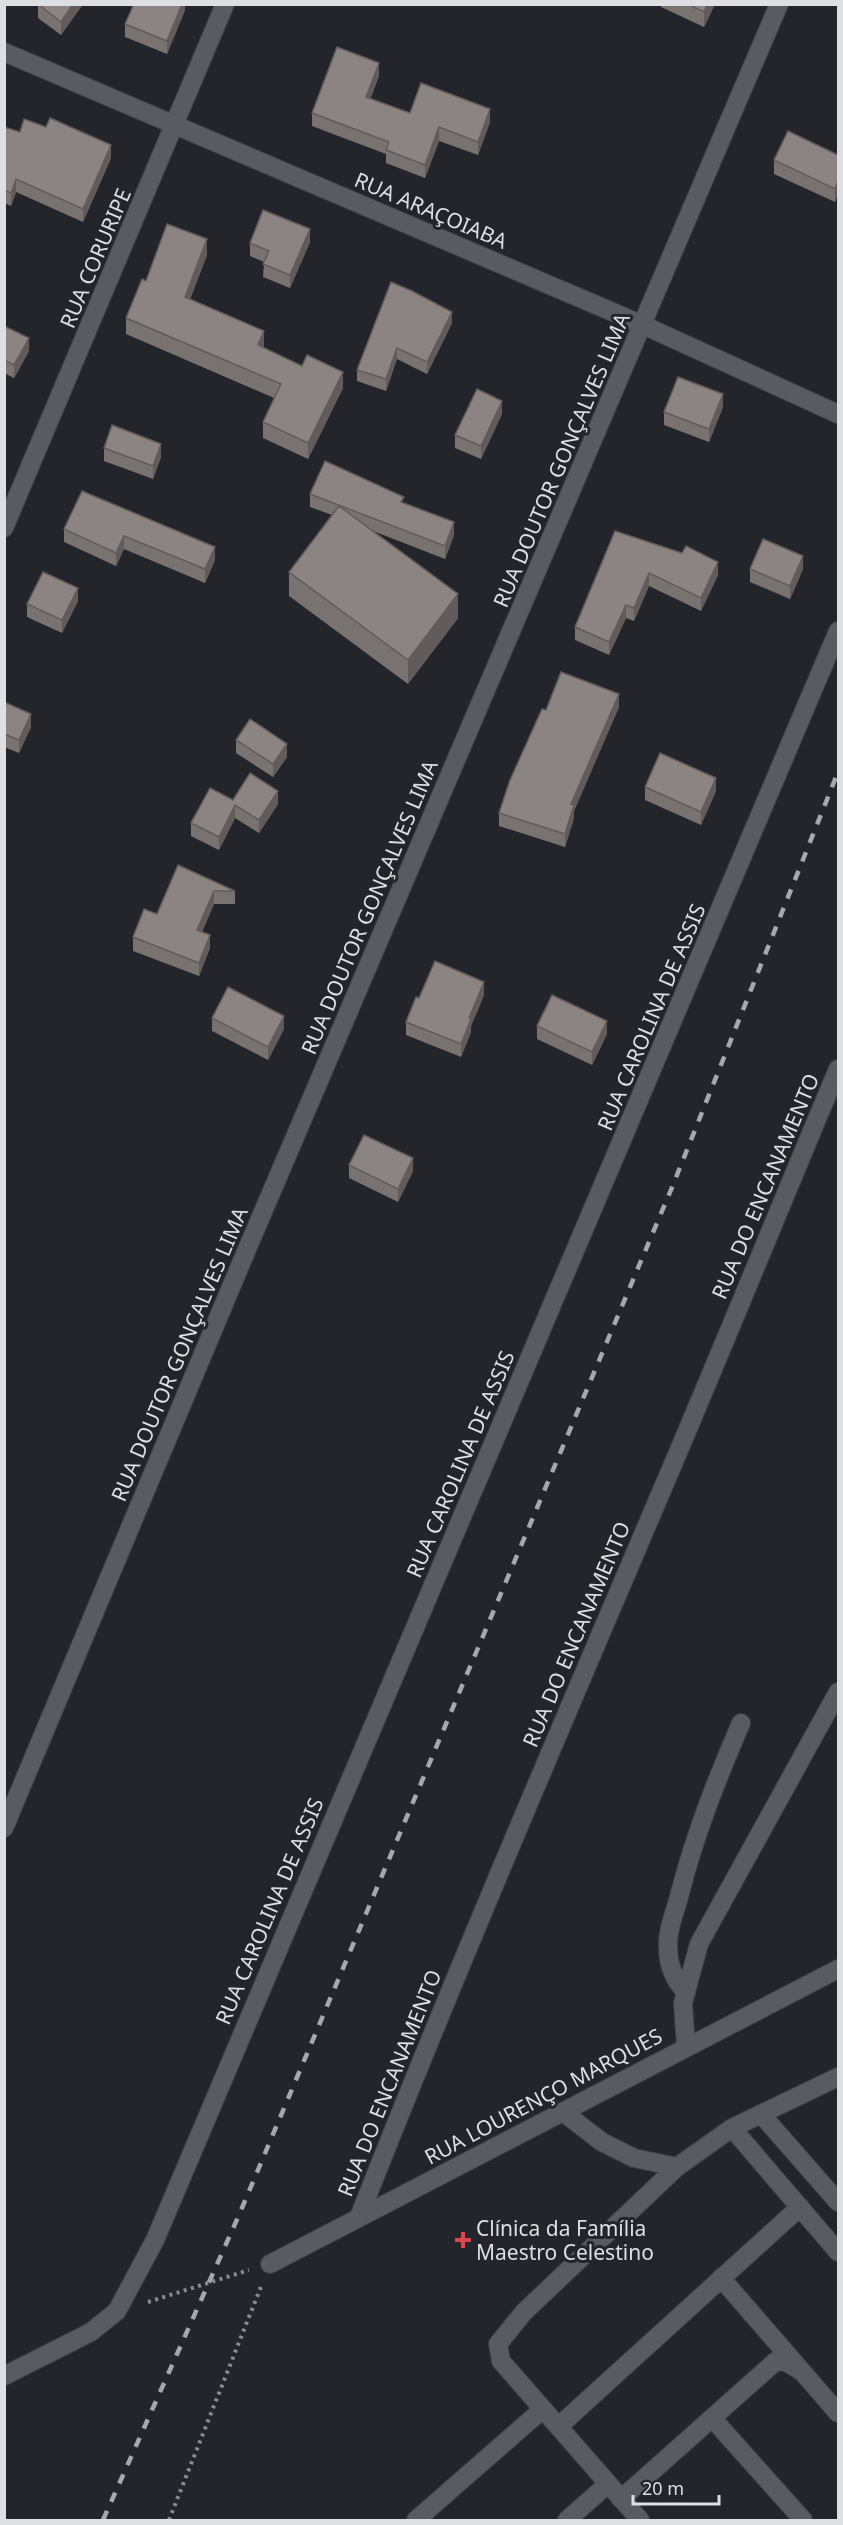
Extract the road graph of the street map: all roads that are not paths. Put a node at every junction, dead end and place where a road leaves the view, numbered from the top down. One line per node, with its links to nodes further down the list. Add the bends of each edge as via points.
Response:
1 (225, 4): 4 (street, RUA CORURIPE)
2 (779, 4): 5 (street, RUA DOUTOR GONÇALVES LIMA)
3 (4, 52): 4 (street, RUA ARAÇOIABA)
4 (175, 125): 5 (street, RUA ARAÇOIABA); 7 (street, RUA CORURIPE)
5 (643, 325): 6 (street, RUA ARAÇOIABA); 12 (street, RUA DOUTOR GONÇALVES LIMA)
6 (838, 414)
7 (4, 528)
8 (838, 631): 28 (street, RUA CAROLINA DE ASSIS, via 155,2240 117,2311 91,2332)
9 (838, 1069): 23 (street, RUA DO ENCANAMENTO, via 427,2043)
10 (838, 1692): 14 (street, via 699,1944)
11 (741, 1723): 14 (street, via 704,1811 669,1931 671,1972)
12 (4, 1828)
13 (838, 1969): 15 (street, RUA LOURENÇO MARQUES)
14 (686, 1992): 15 (street)
15 (686, 2046): 17 (street, RUA LOURENÇO MARQUES)
16 (838, 2077): 18 (street)
17 (563, 2112): 20 (street, via 602,2142 634,2158); 23 (street, RUA LOURENÇO MARQUES)
18 (761, 2114): 19 (street); 21 (street)
19 (732, 2128): 20 (street); 22 (street)
20 (677, 2167): 29 (street, via 524,2312 498,2344 501,2361)
21 (838, 2202)
22 (800, 2207): 24 (street); 26 (street)
23 (359, 2217): 25 (street, RUA LOURENÇO MARQUES)
24 (838, 2252)
25 (270, 2264)
26 (721, 2278): 27 (street); 32 (street)
27 (797, 2369): 30 (street); 31 (street, via 776,2361)
28 (4, 2376)
29 (543, 2409): 32 (street); 35 (street)
30 (838, 2413)
31 (712, 2418): 34 (street); 38 (street)
32 (559, 2426): 33 (street)
33 (608, 2484): 34 (street); 36 (street)
34 (621, 2499): 37 (street)
35 (416, 2520)
36 (567, 2520)
37 (640, 2520)
38 (803, 2520)

